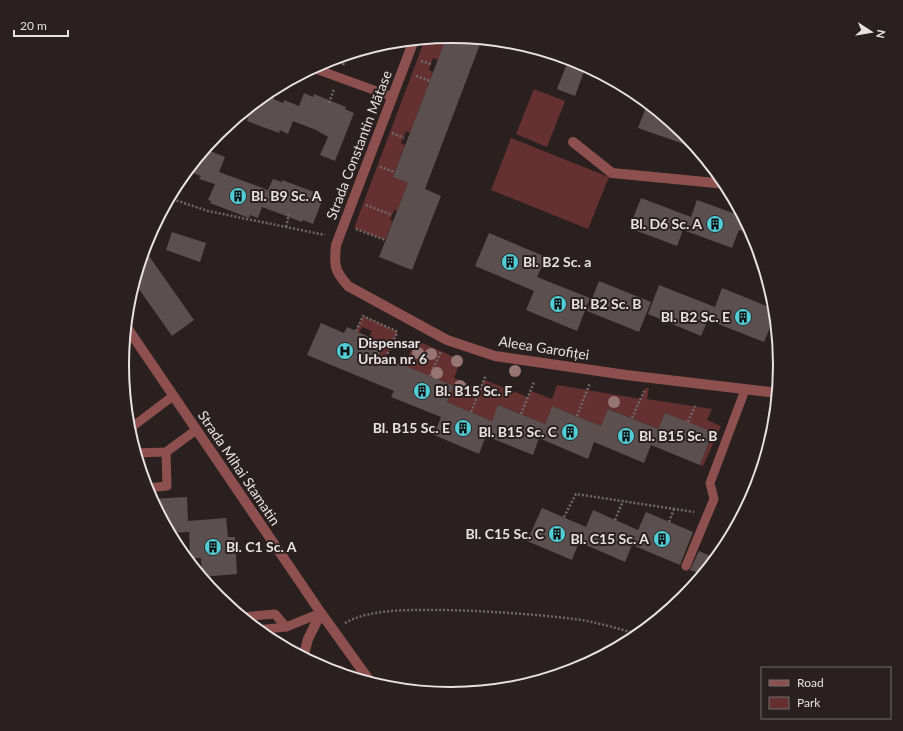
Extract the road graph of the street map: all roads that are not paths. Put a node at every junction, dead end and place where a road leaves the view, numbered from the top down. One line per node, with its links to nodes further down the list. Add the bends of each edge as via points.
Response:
1 (412, 46): 3 (street, Strada Constantin Mătase)
2 (321, 71): 3 (lane)
3 (393, 97): 6 (street, Strada Constantin Mătase, via 336,245)
4 (573, 142): 5 (street, via 612,173)
5 (718, 183)
6 (334, 262): 8 (street, Aleea Garofiței, via 338,275 348,286 447,340 495,356)
7 (131, 333): 10 (street, Strada Mihai Stamatin)
8 (745, 390): 9 (street, Aleea Garofiței); 16 (lane, via 710,483 714,499)
9 (772, 393)
10 (173, 396): 11 (lane); 12 (street, Strada Mihai Stamatin)
11 (135, 425)
12 (196, 430): 13 (lane); 17 (street, Strada Mihai Stamatin)
13 (166, 452): 14 (lane); 15 (lane, via 167,486)
14 (141, 453)
15 (153, 487)
16 (686, 566)
17 (321, 613): 19 (lane); 21 (street); 22 (street, Strada Mihai Stamatin)
18 (249, 616): 19 (lane, via 276,614)
19 (286, 627): 20 (lane)
20 (266, 629)
21 (304, 653)
22 (367, 677)

